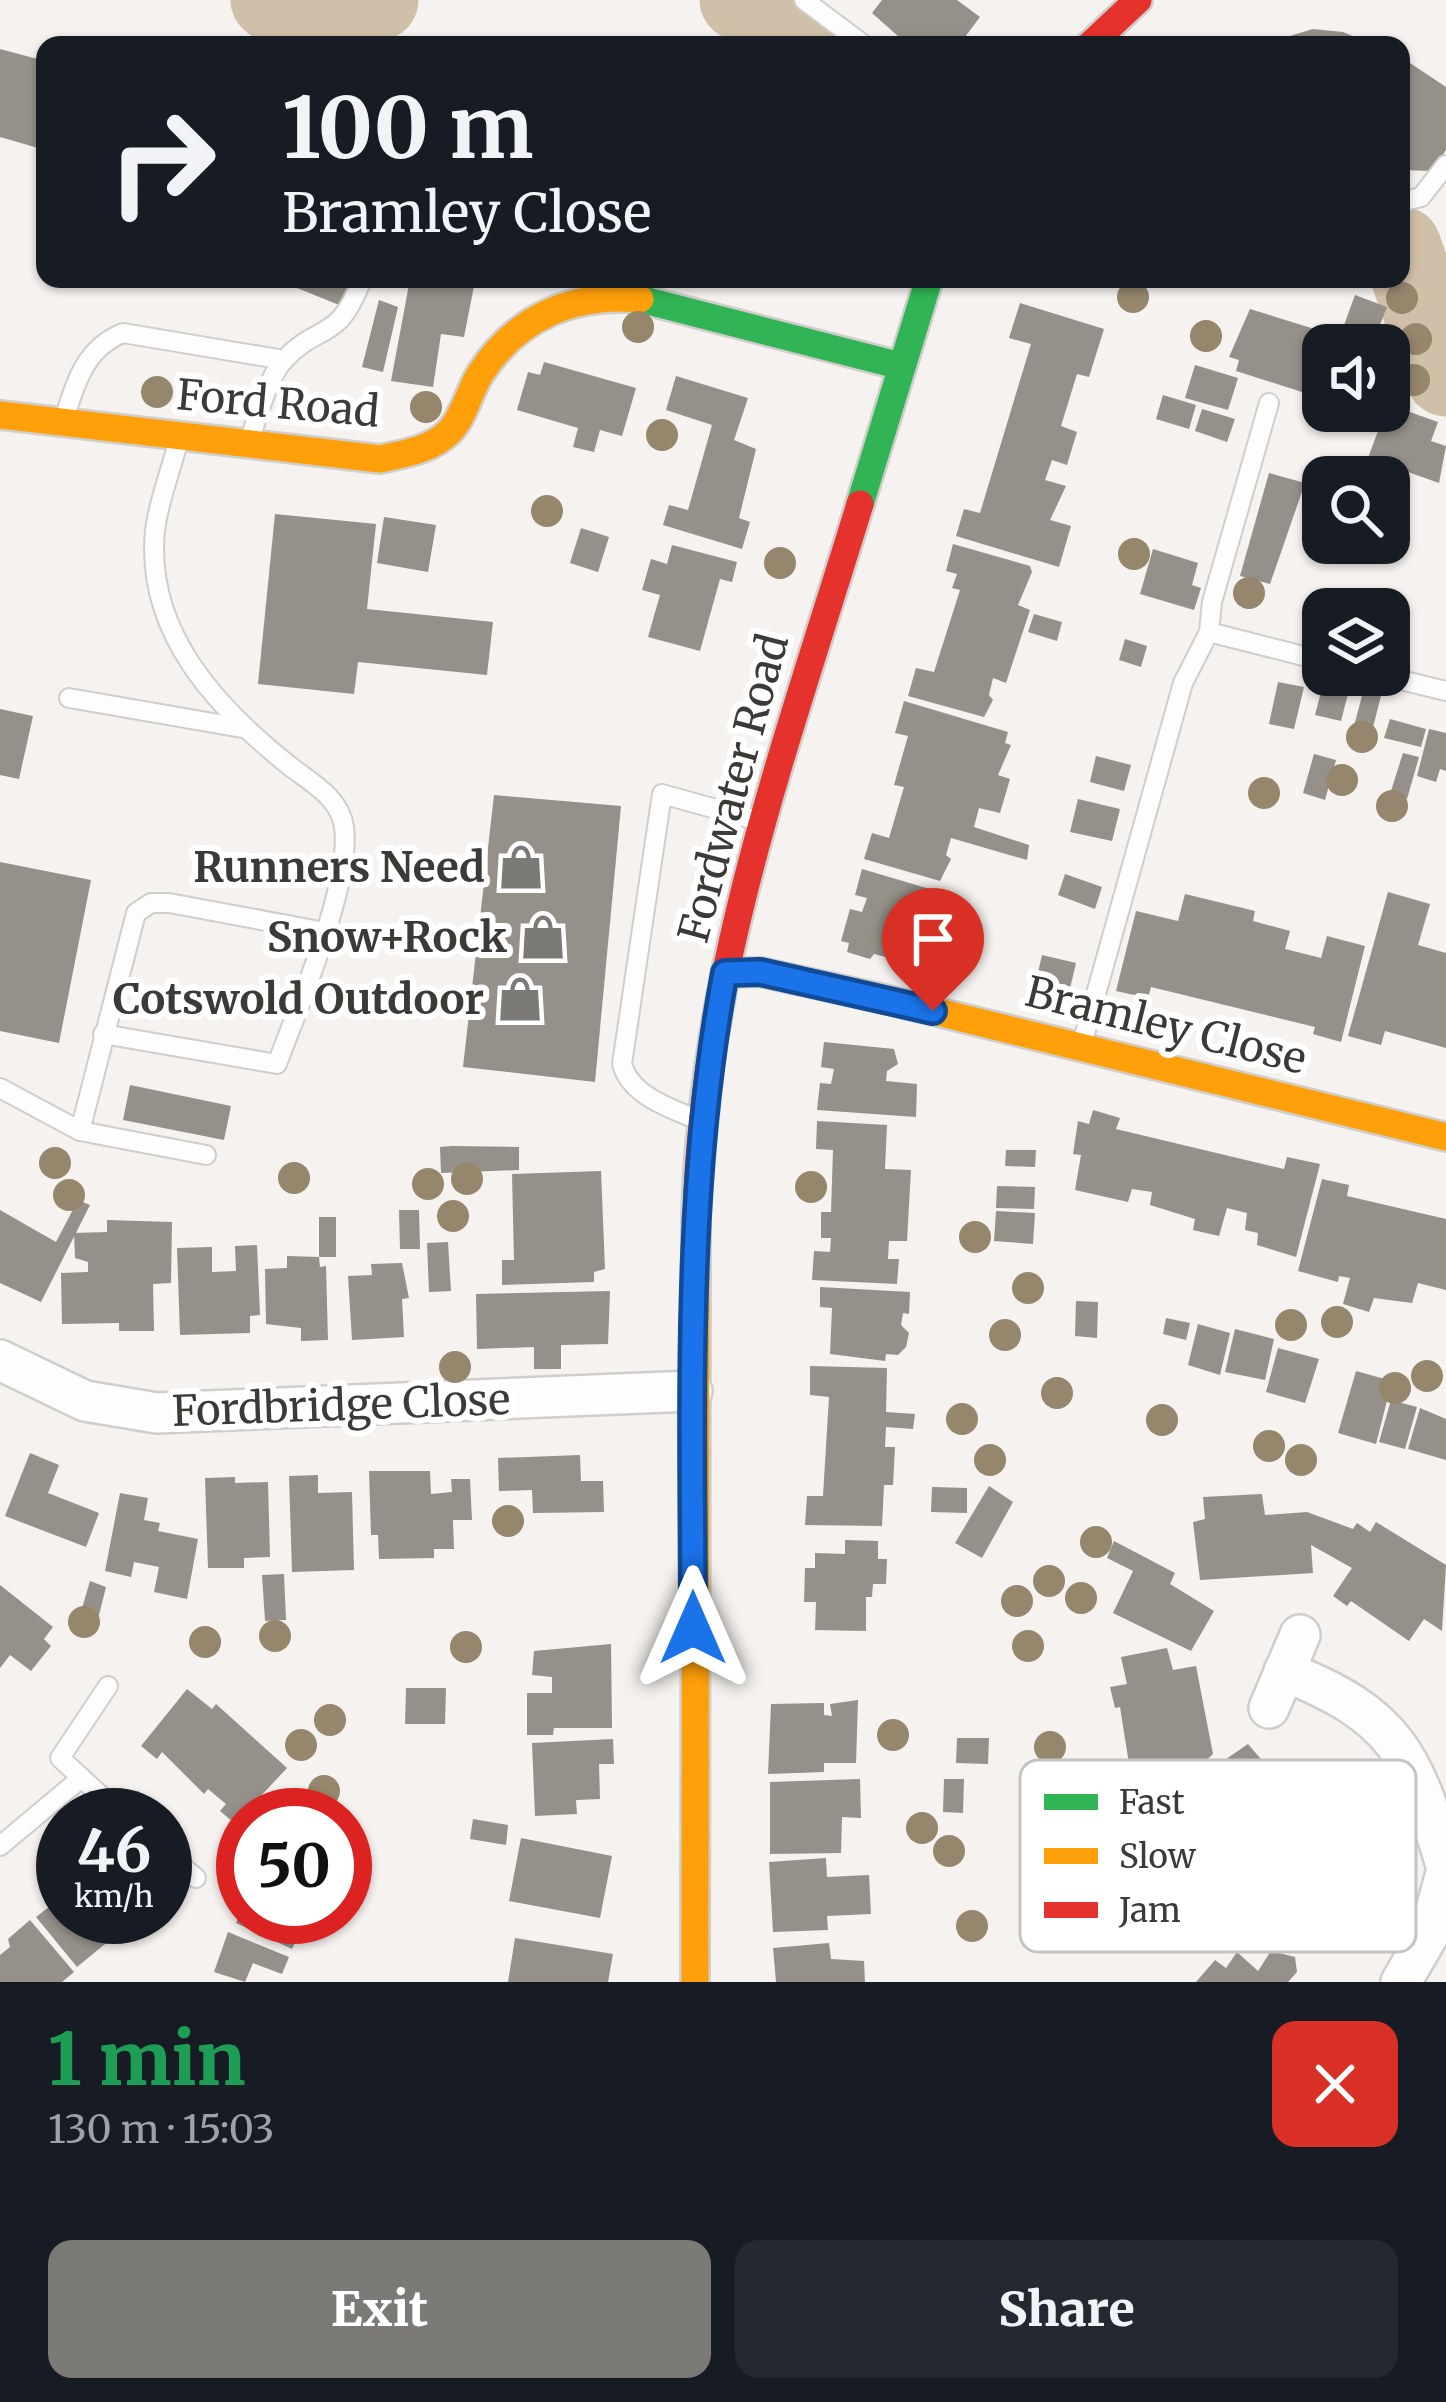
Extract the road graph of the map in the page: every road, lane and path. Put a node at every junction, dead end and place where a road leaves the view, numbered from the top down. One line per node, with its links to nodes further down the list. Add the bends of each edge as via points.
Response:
1 (804, 0): 3 (lane)
2 (1138, 0): 4 (main road)
3 (852, 36)
4 (1100, 36)
5 (1446, 165): 6 (lane)
6 (1410, 200)
7 (359, 288): 9 (lane, via 337,326)
8 (926, 288): 10 (main road, Fordwater Road)
9 (284, 360): 13 (lane, via 123,333 88,358); 15 (lane)
10 (901, 366): 15 (main road, Ford Road, via 643,296 558,298 490,358 463,419 427,450 380,459); 22 (main road, Fordwater Road)
11 (1268, 403): 16 (lane)
12 (0, 416): 13 (main road, Ford Road)
13 (62, 424): 14 (main road, Ford Road)
14 (179, 438): 15 (main road, Ford Road); 21 (lane, via 154,532 161,600 182,657)
15 (247, 445)
16 (1209, 632): 17 (lane); 26 (lane, via 1183,683)
17 (1302, 656)
18 (1410, 683): 19 (lane)
19 (1446, 692)
20 (69, 698): 21 (lane)
21 (242, 728): 23 (lane, via 331,798 344,821)
22 (761, 822): 24 (main road, Fordwater Road); 28 (lane, via 662,794 622,1064 642,1092)
23 (325, 932): 25 (lane, via 277,1064); 25 (lane, via 151,903 128,931)
24 (725, 973): 26 (main road, Bramley Close, via 782,977); 28 (main road, Fordwater Road)
25 (103, 1034): 29 (lane)
26 (1081, 1048): 30 (main road, Bramley Close)
27 (0, 1088): 29 (lane)
28 (701, 1121): 33 (main road, Fordwater Road)
29 (80, 1130): 31 (lane)
30 (1446, 1137)
31 (206, 1155)
32 (0, 1360): 33 (street, Fordbridge Close, via 86,1401 157,1413)
33 (692, 1391): 44 (main road, Fordwater Road)
34 (108, 1686): 37 (lane, via 60,1758)
35 (1269, 1708): 36 (street, via 1292,1653 1367,1711)
36 (1407, 1760)
37 (80, 1779): 39 (lane); 40 (lane)
38 (1416, 1785): 41 (street)
39 (90, 1788)
40 (0, 1846)
41 (1446, 1869): 45 (street, via 1430,1932)
42 (192, 1875): 43 (lane)
43 (196, 1878)
44 (695, 1982)
45 (1401, 1982)

